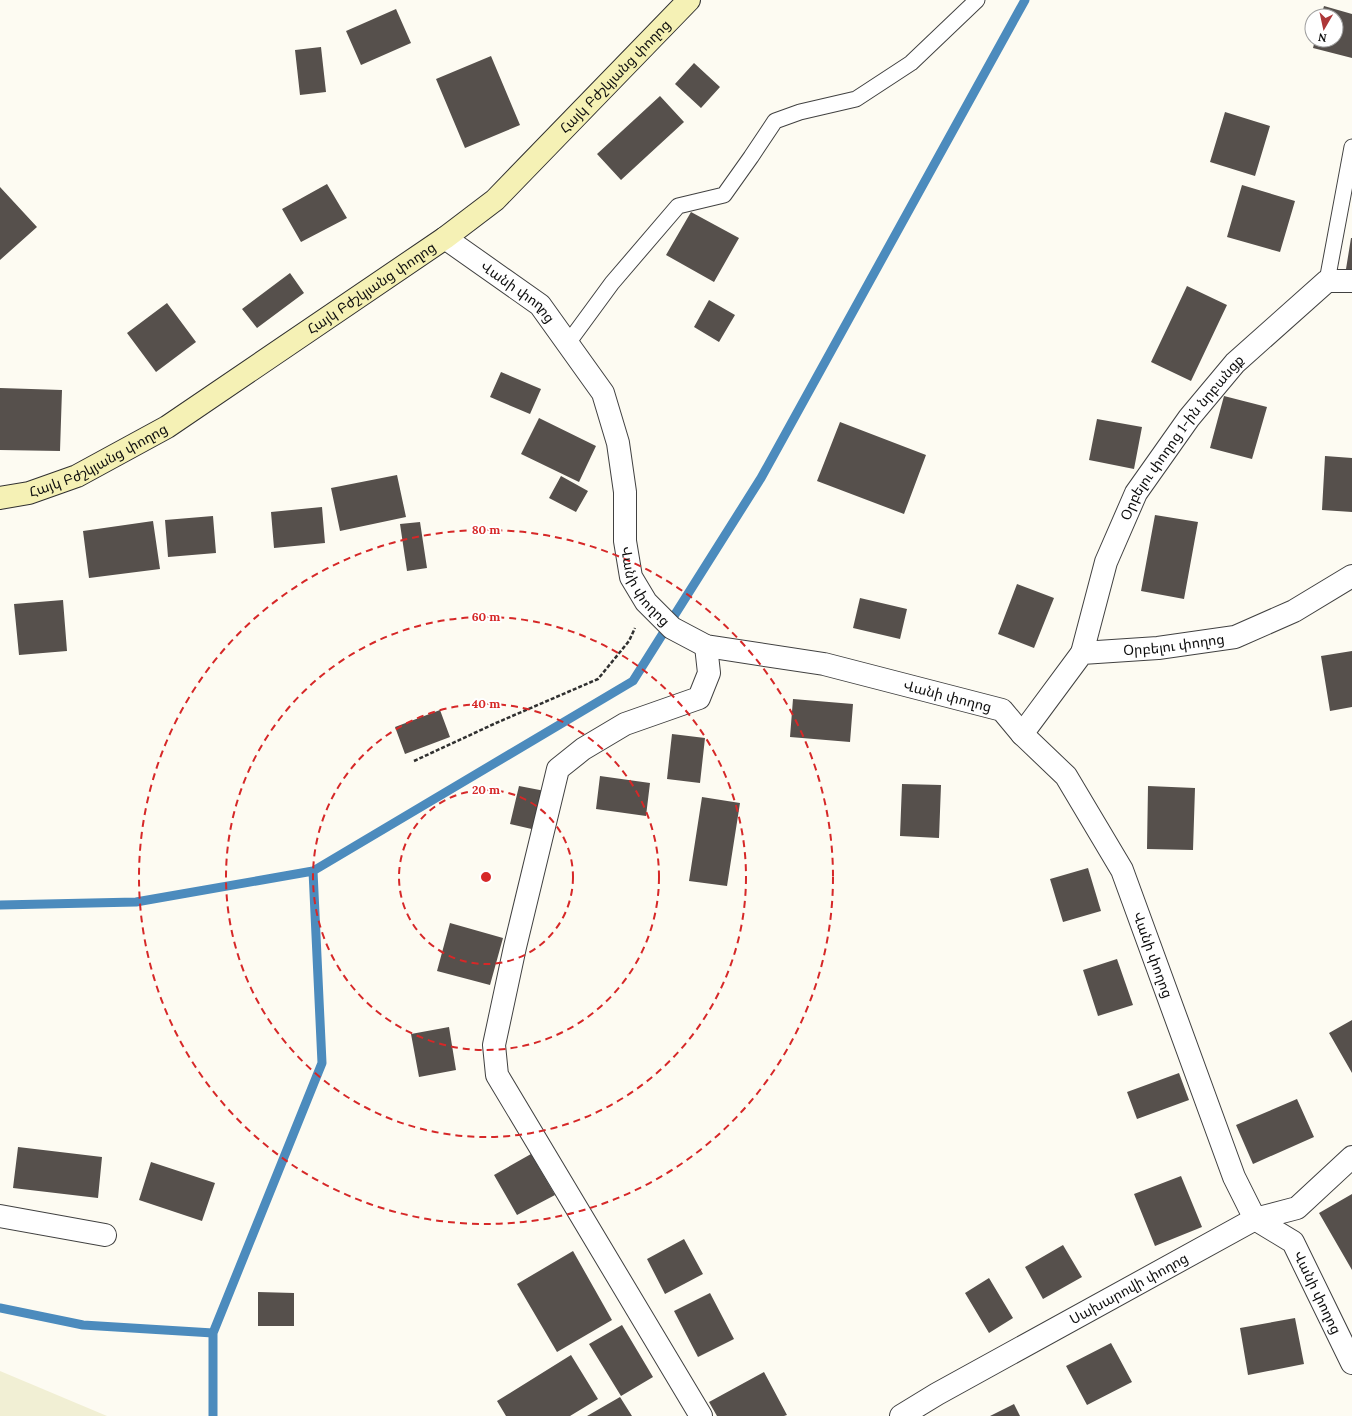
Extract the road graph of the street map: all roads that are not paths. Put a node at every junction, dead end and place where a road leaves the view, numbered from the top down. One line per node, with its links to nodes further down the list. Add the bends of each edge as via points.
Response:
1 (689, 0): 4 (main road, Հայկ Բժշկյանց փողոց, via 495,200)
2 (977, 0): 7 (lane, via 911,63 856,99 800,112 775,121 724,195 678,206 612,283)
3 (1352, 147): 5 (lane)
4 (445, 238): 7 (street, Վանի փողոց, via 540,305); 8 (main road, Հայկ Բժշկյանց փողոց, via 167,427 78,476 29,493)
5 (1326, 281): 6 (street); 11 (street, Օրբելու փողոց 1-ին նրբանցք, via 1235,363 1189,418 1136,493 1106,562)
6 (1352, 281)
7 (568, 343): 10 (street, Վանի փողոց, via 603,393 618,443 625,492 625,541 631,577 646,602 672,628)
8 (0, 498)
9 (1352, 576): 11 (street, Օրբելու փողոց, via 1294,611 1235,636 1158,648)
10 (706, 646): 12 (street, Վանի փողոց, via 824,664 1002,710); 18 (street, via 709,672 699,698 625,724 583,749 558,769 494,1045 497,1075)
11 (1082, 653): 12 (street)
12 (1022, 734): 15 (street, Վանի փողոց, via 1066,776 1122,870 1234,1177)
13 (1352, 1158): 15 (street, Սախարովի փողոց, via 1297,1208)
14 (0, 1216): 16 (street)
15 (1255, 1219): 17 (street, Վանի փողոց, via 1293,1242); 19 (street, Սախարովի փողոց)
16 (105, 1235)
17 (1352, 1362)
18 (701, 1416)
19 (900, 1416)

